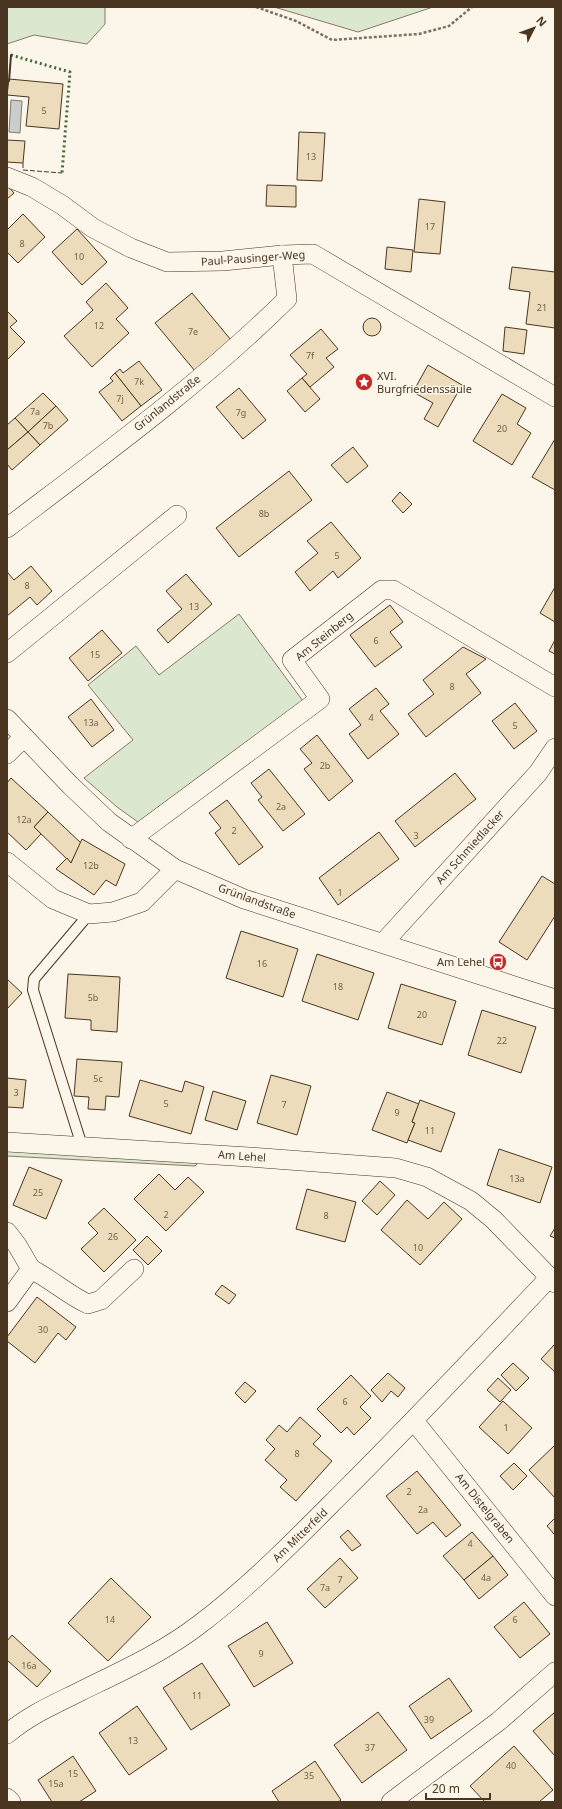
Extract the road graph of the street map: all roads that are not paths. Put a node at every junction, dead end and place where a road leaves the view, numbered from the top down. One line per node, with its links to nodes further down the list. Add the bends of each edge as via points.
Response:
1 (7, 176): 2 (street, Paul-Pausinger-Weg, via 62,205 93,228 132,248 168,262 223,261)
2 (282, 255): 3 (street, Paul-Pausinger-Weg, via 313,254); 5 (street, Grünlandstraße, via 287,299 270,316 182,392)
3 (555, 397)
4 (177, 515): 6 (street)
5 (7, 528)
6 (7, 653)
7 (555, 687): 12 (street, Am Steinberg, via 393,590 382,590 292,660 320,699)
8 (7, 719): 9 (street, Grünlandstraße)
9 (24, 737): 11 (street); 12 (street, Grünlandstraße, via 70,785)
10 (555, 748): 16 (street, Am Schmiedlacker, via 538,773)
11 (7, 754)
12 (131, 839): 14 (street, Grünlandstraße)
13 (7, 862): 15 (street, via 53,899)
14 (175, 869): 15 (street, via 142,902 113,912); 16 (street, Grünlandstraße, via 244,899)
15 (89, 914): 19 (lane, via 34,979 33,990)
16 (383, 944): 17 (street, Grünlandstraße)
17 (555, 999)
18 (7, 1142): 19 (street, Am Lehel)
19 (82, 1146): 23 (street, Am Lehel, via 396,1168 427,1177 471,1201 494,1220)
20 (7, 1232): 21 (street)
21 (31, 1269): 22 (street, via 88,1304 101,1300); 24 (street)
22 (134, 1269)
23 (552, 1281): 25 (street, Am Mitterfeld)
24 (7, 1302)
25 (414, 1420): 26 (street, Am Distelgraben); 28 (street, Am Mitterfeld, via 291,1545 229,1602 198,1626 127,1669 34,1714)
26 (555, 1596)
27 (555, 1672): 31 (street, via 499,1721)
28 (7, 1734)
29 (7, 1798): 30 (street)
30 (11, 1802)
31 (391, 1802)

